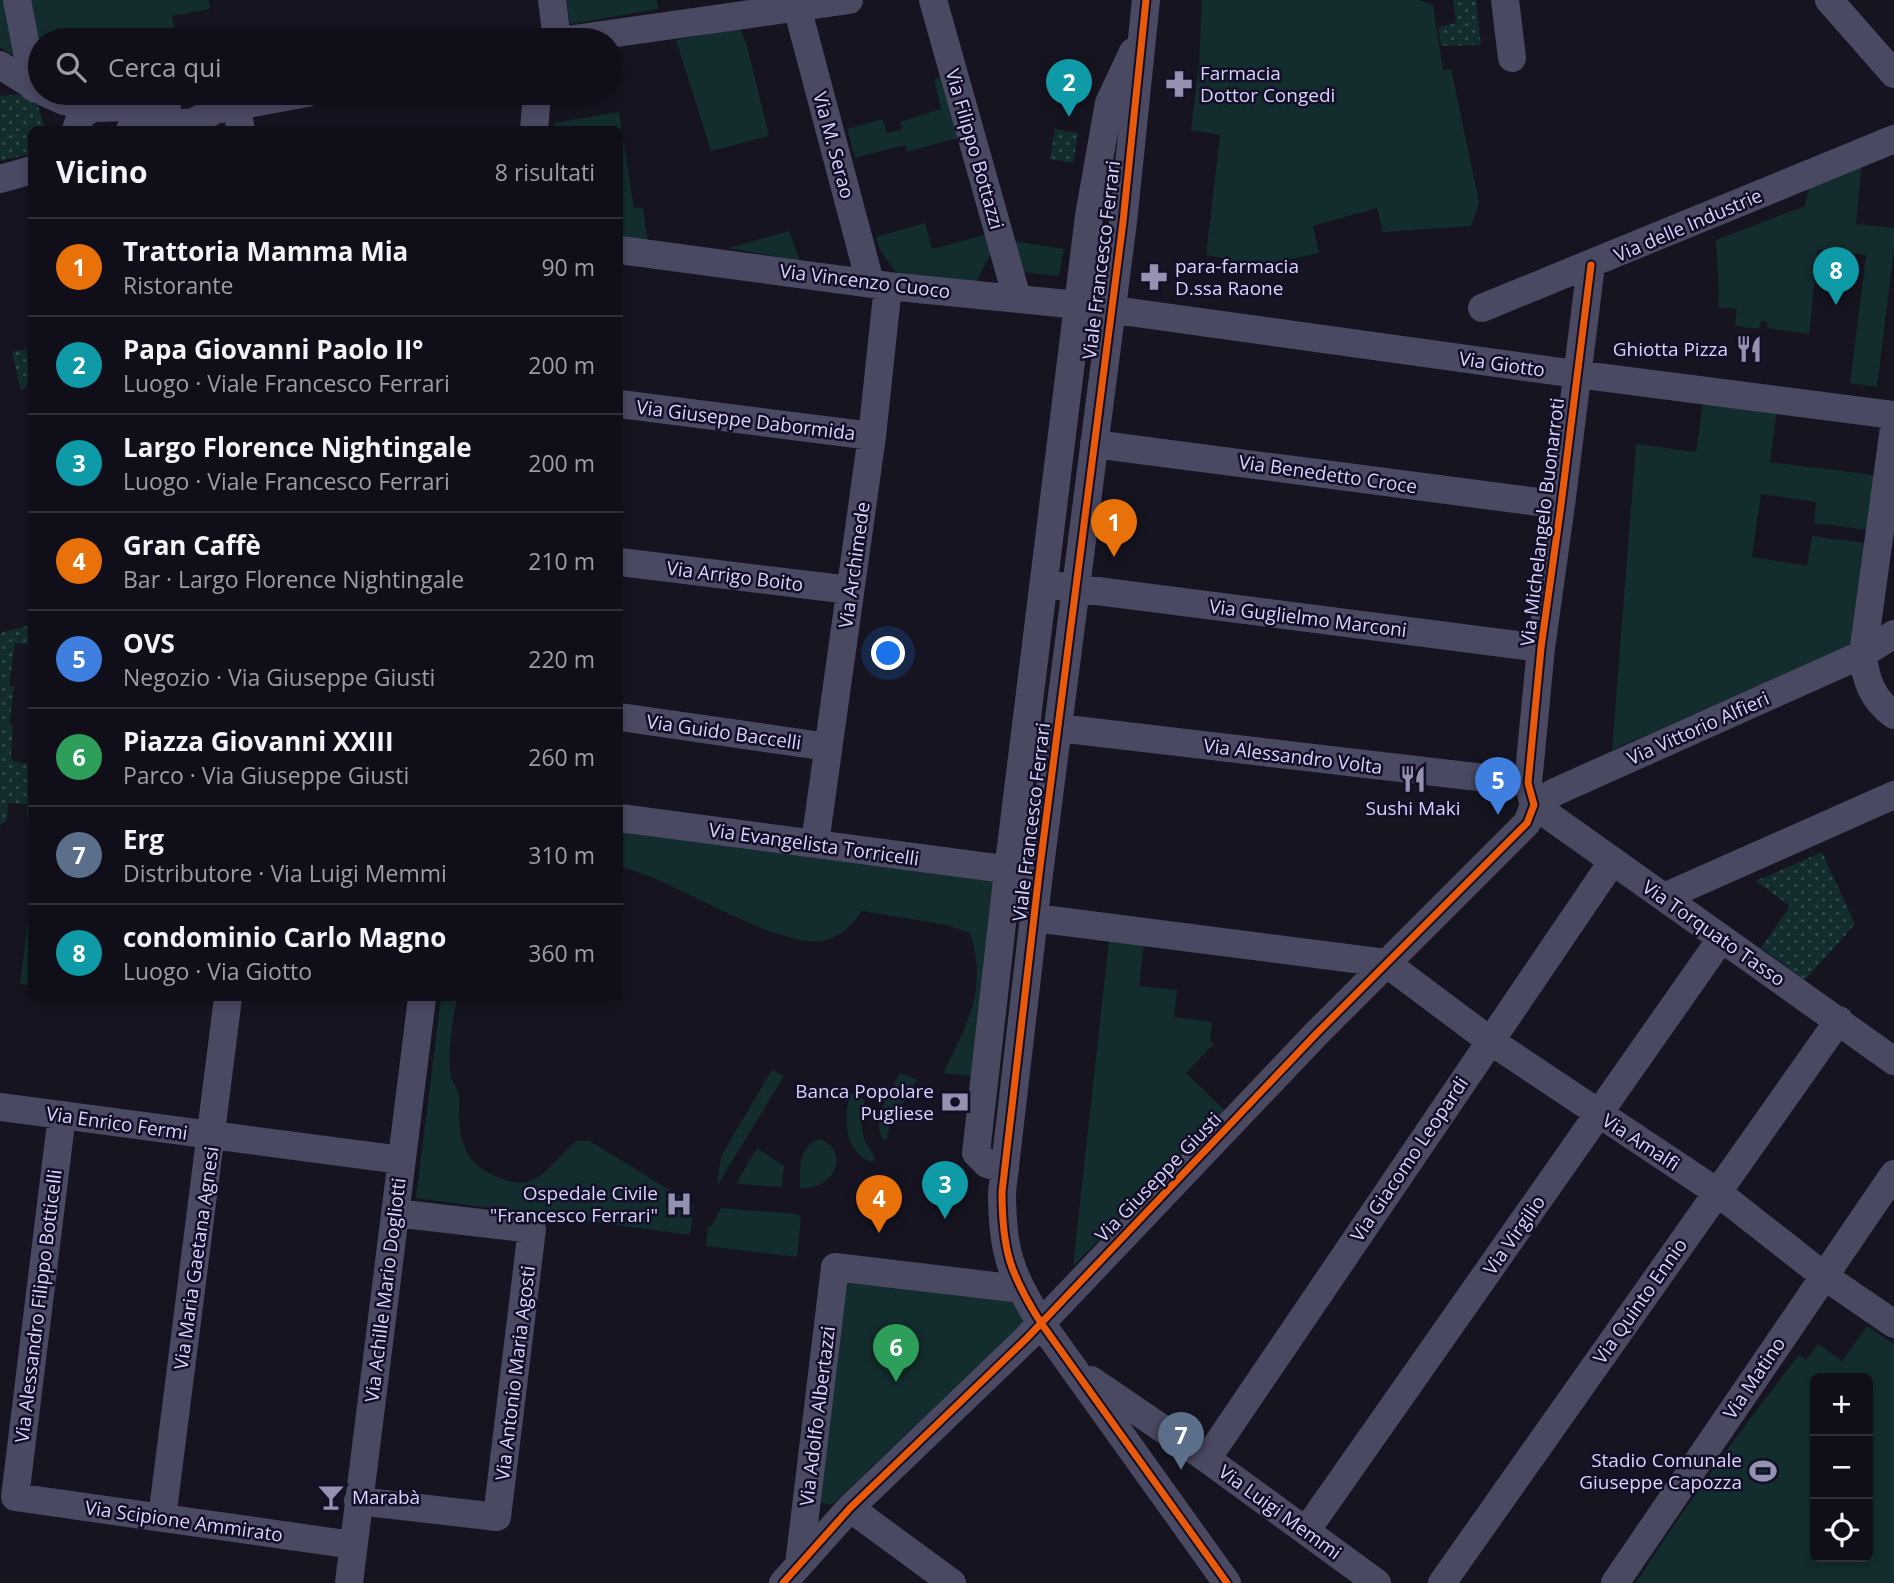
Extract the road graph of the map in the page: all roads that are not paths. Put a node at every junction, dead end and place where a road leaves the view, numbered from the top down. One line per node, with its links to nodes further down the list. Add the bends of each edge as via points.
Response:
1 (17, 0): 13 (street)
2 (552, 0): 10 (street)
3 (849, 0): 8 (street)
4 (933, 0): 33 (street, Via Filippo Bottazzi)
5 (1146, 0): 12 (street, Viale Francesco Ferrari)
6 (1505, 0): 14 (street)
7 (1829, 0): 16 (street)
8 (797, 7): 9 (street); 32 (street, Via M. Serao)
9 (710, 9): 11 (street)
10 (556, 28)
11 (622, 28)
12 (1141, 37): 34 (street, Viale Francesco Ferrari, via 1109,103); 36 (street, Viale Francesco Ferrari)
13 (28, 42)
14 (1511, 58)
15 (0, 65): 17 (street)
16 (1894, 74)
17 (28, 83)
18 (0, 90): 19 (street)
19 (28, 91)
20 (68, 105): 24 (street)
21 (266, 105): 23 (street)
22 (536, 105): 26 (street)
23 (231, 115): 24 (street, via 157,106); 25 (street)
24 (95, 119)
25 (138, 126)
26 (534, 126)
27 (1894, 139): 31 (street, Via delle Industrie)
28 (28, 171): 29 (street)
29 (0, 179)
30 (623, 250): 32 (street, Via Vincenzo Cuoco)
31 (1591, 265): 35 (street, Via delle Industrie); 37 (street, Via Michelangelo Buonarroti)
32 (879, 284): 33 (street, Via Vincenzo Cuoco); 41 (street, Via Archimede)
33 (1017, 298): 34 (street, Via Vincenzo Cuoco)
34 (1078, 305): 36 (street, Via Vincenzo Cuoco); 45 (street, Viale Francesco Ferrari)
35 (1482, 308)
36 (1111, 310): 37 (street, Via Giotto); 42 (street, Viale Francesco Ferrari)
37 (1576, 374): 39 (street, Via Giotto); 43 (street, Via Michelangelo Buonarroti)
38 (623, 404): 41 (street, Via Giuseppe Dabormida)
39 (1894, 415)
40 (1894, 428): 50 (street)
41 (872, 436): 47 (street, Via Archimede)
42 (1094, 443): 43 (street, Via Benedetto Croce); 46 (street, Viale Francesco Ferrari)
43 (1561, 505): 49 (street, Via Michelangelo Buonarroti)
44 (623, 562): 47 (street, Via Arrigo Boito)
45 (1044, 584): 46 (street, Via Guglielmo Marconi); 60 (street, Viale Francesco Ferrari)
46 (1075, 588): 49 (street, Via Guglielmo Marconi); 53 (street, Viale Francesco Ferrari)
47 (850, 590): 54 (street, Via Archimede)
48 (1894, 635): 50 (street, Via Vittorio Alfieri)
49 (1541, 648): 55 (street, Via Michelangelo Buonarroti)
50 (1863, 654): 51 (street, via 1871,690); 55 (street, Via Vittorio Alfieri, via 1555,792)
51 (1894, 715)
52 (623, 717): 54 (street, Via Guido Baccelli)
53 (1058, 728): 55 (street, Via Alessandro Volta); 61 (street, Viale Francesco Ferrari)
54 (828, 747): 58 (street, Via Archimede)
55 (1531, 794): 59 (street, Via Torquato Tasso); 65 (street, Via Giuseppe Giusti, via 1527,823)
56 (1894, 795): 62 (street)
57 (623, 818): 58 (street, Via Evangelista Torricelli)
58 (815, 844): 60 (street, Via Evangelista Torricelli)
59 (1612, 862): 62 (street, Via Torquato Tasso); 69 (street, Via Giacomo Leopardi)
60 (1007, 870): 61 (street, Via Evangelista Torricelli); 76 (street, Viale Francesco Ferrari, via 976,1153 987,1164)
61 (1039, 874): 63 (street, Viale Francesco Ferrari)
62 (1664, 897): 64 (street, Via Torquato Tasso)
63 (1035, 918): 65 (street); 76 (street, Viale Francesco Ferrari)
64 (1721, 939): 68 (street, Via Torquato Tasso); 72 (street, Via Virgilio)
65 (1386, 963): 69 (street, Via Amalfi); 82 (street, Via Giuseppe Giusti)
66 (228, 1001): 74 (street, Via Maria Gaetana Agnesi)
67 (422, 1001): 75 (street, Via Achille Mario Dogliotti)
68 (1839, 1020): 70 (street, Via Torquato Tasso); 78 (street, Via Quinto Ennio)
69 (1489, 1041): 72 (street, Via Amalfi); 85 (street, Via Giacomo Leopardi)
70 (1894, 1060)
71 (0, 1107): 73 (street, Via Enrico Fermi)
72 (1598, 1114): 78 (street, Via Amalfi); 90 (street, Via Virgilio)
73 (62, 1115): 74 (street, Via Enrico Fermi); 86 (street, Via Alessandro Filippo Botticelli)
74 (212, 1136): 75 (street, Via Enrico Fermi); 89 (street, Via Maria Gaetana Agnesi)
75 (401, 1160): 79 (street, Via Achille Mario Dogliotti)
76 (1005, 1169): 81 (street, Viale Francesco Ferrari, via 1004,1239)
77 (1894, 1174): 80 (street, Via Matino)
78 (1717, 1192): 80 (street, Via Amalfi); 97 (street, Via Quinto Ennio)
79 (395, 1213): 87 (street, Via Achille Mario Dogliotti); 87 (street, Via Antonio Maria Agosti, via 533,1229 497,1517)
80 (1824, 1276): 83 (street, Via Amalfi); 98 (street, Via Matino)
81 (1020, 1289): 82 (street, Viale Francesco Ferrari); 92 (street, Via Adolfo Albertazzi, via 835,1267)
82 (1041, 1323): 84 (street, Viale Francesco Ferrari); 88 (street, Via Giuseppe Giusti)
83 (1894, 1324)
84 (1077, 1371): 85 (street, Via Luigi Memmi); 95 (street, Viale Francesco Ferrari)
85 (1207, 1459): 90 (street, Via Luigi Memmi)
86 (15, 1497): 89 (street, Via Scipione Ammirato)
87 (358, 1501): 91 (street, Via Achille Mario Dogliotti)
88 (850, 1508): 92 (street, Via Giuseppe Giusti); 94 (street)
89 (162, 1518): 91 (street, Via Scipione Ammirato)
90 (1306, 1531): 96 (street, Via Luigi Memmi)
91 (353, 1545): 93 (street, Via Achille Mario Dogliotti)
92 (791, 1574)
93 (349, 1583)
94 (952, 1583)
95 (1227, 1583)
96 (1377, 1583)
97 (1442, 1583)
98 (1615, 1583)

